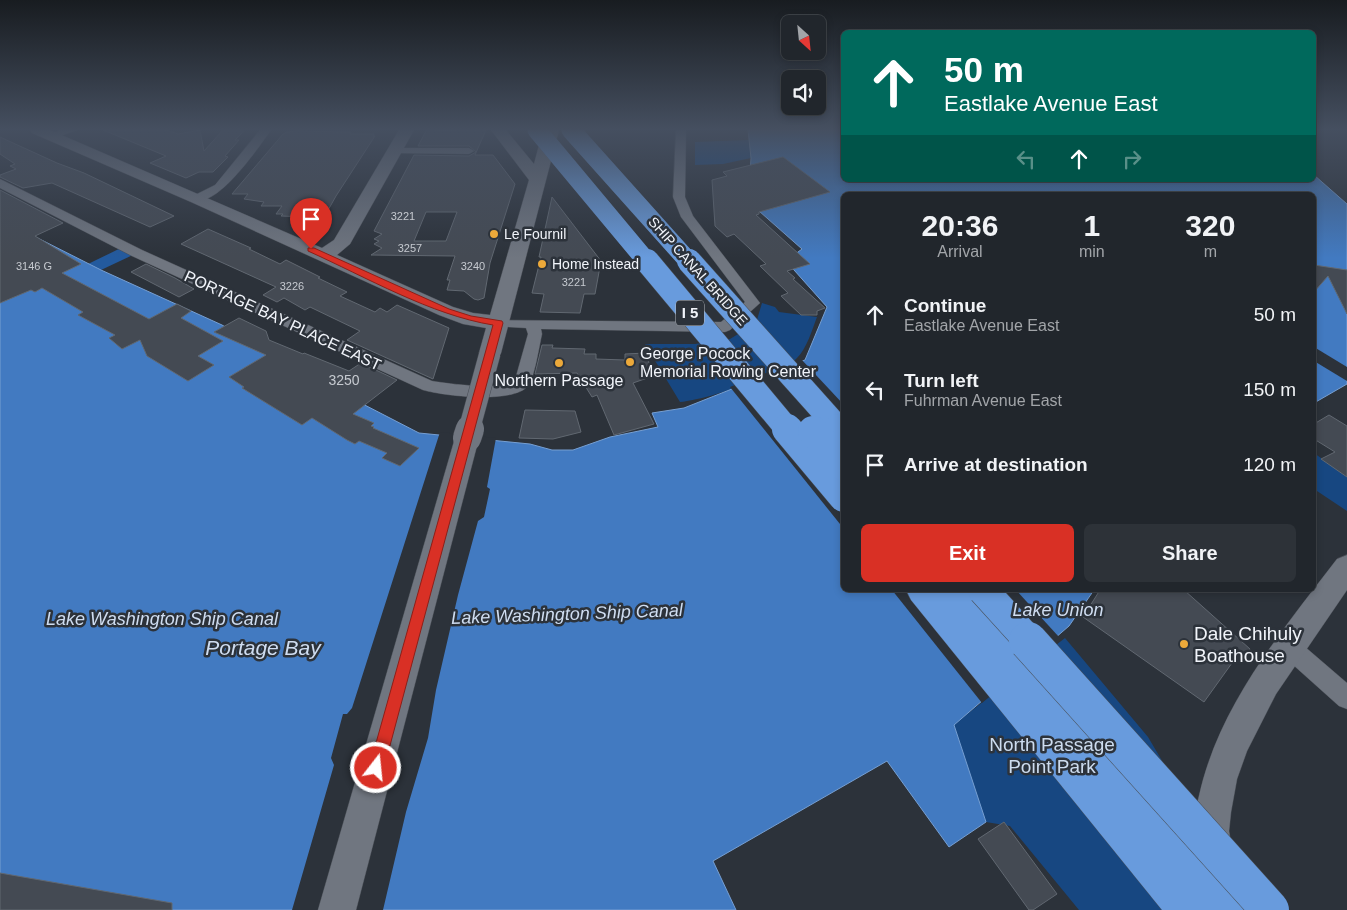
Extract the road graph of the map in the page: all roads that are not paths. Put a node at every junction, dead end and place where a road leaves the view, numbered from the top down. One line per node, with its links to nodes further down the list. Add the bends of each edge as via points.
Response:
1 (137, 172): 12 (street)
2 (231, 172): 12 (street, via 219,187)
3 (383, 172): 13 (street, via 341,244)
4 (532, 172): 10 (street)
5 (539, 172): 10 (street)
6 (573, 172): 18 (highway, SHIP CANAL BRIDGE / I 5, bridge)
7 (589, 172): 17 (highway, SHIP CANAL BRIDGE, bridge)
8 (609, 172): 16 (highway, SHIP CANAL BRIDGE / I 5, bridge)
9 (680, 172): 15 (street, via 679,197 687,217 753,303 725,327)
10 (537, 179): 14 (street)
11 (0, 183): 15 (street, PORTAGE BAY PLACE EAST, via 137,253 429,386 450,389 516,388 522,382 535,334)
12 (197, 198): 13 (street)
13 (325, 255): 14 (street, via 446,311)
14 (498, 323): 15 (street); 25 (street, bridge)
15 (533, 325)
16 (841, 431)
17 (841, 463)
18 (841, 493)
19 (1347, 567): 23 (street)
20 (924, 592): 26 (highway)
21 (952, 592): 27 (highway)
22 (985, 592): 27 (highway, bridge)
23 (1289, 647): 24 (street); 27 (street, via 1229,750 1215,794 1212,845 1230,888)
24 (1347, 698)
25 (337, 910)
26 (1190, 910)
27 (1247, 910)

